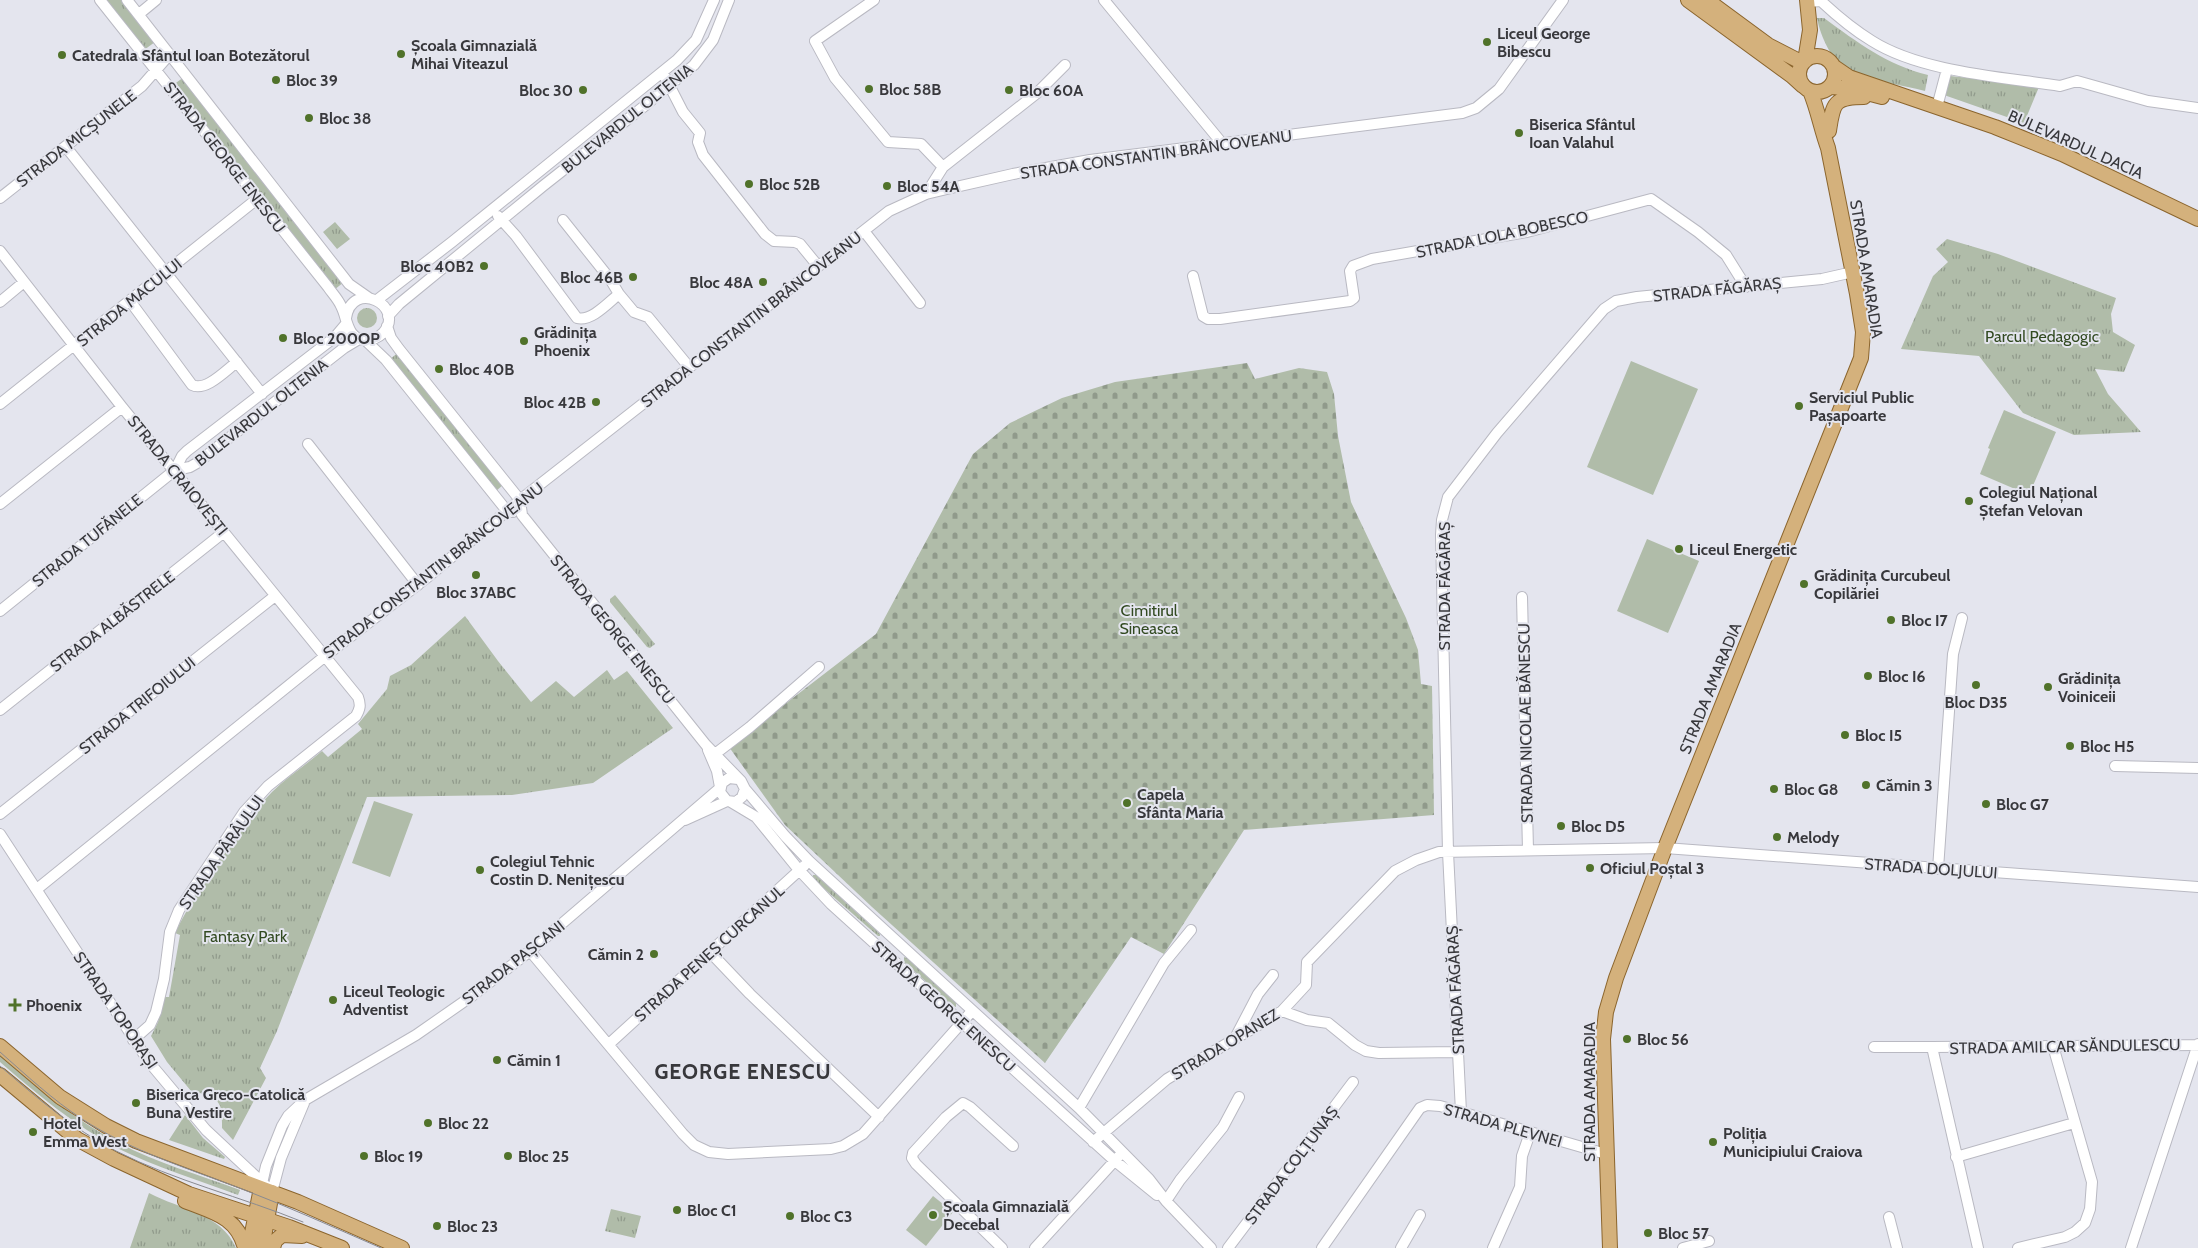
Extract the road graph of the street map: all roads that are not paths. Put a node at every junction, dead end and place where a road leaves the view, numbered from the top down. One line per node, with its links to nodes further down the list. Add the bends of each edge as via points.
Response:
1 (100, 0): 19 (street, STRADA GEORGE ENESCU)
2 (128, 0): 12 (street, STRADA GEORGE ENESCU)
3 (156, 0): 12 (street)
4 (714, 0): 20 (street, BULEVARDUL OLTENIA, via 696,40)
5 (729, 0): 21 (street, BULEVARDUL OLTENIA, via 718,30 705,52)
6 (874, 0): 31 (street, via 815,41 835,78 888,142 921,144)
7 (1104, 0): 28 (street)
8 (1563, 0): 28 (street, STRADA CONSTANTIN BRÂNCOVEANU, via 1499,89 1476,108 1462,113 1378,125)
9 (1688, 0): 22 (main road)
10 (1707, 0): 15 (main road, via 1768,45)
11 (1808, 1): 13 (main road); 18 (street, via 1821,1 1872,41 1890,50)
12 (139, 14): 14 (street, STRADA GEORGE ENESCU)
13 (1810, 30): 15 (main road); 16 (main road)
14 (170, 54): 19 (street, STRADA MICȘUNELE); 48 (street, STRADA GEORGE ENESCU, via 349,284)
15 (1804, 62): 16 (main road, via 1814,56); 22 (main road, via 1799,77)
16 (1831, 63): 23 (main road, via 1835,78); 25 (main road, BULEVARDUL DACIA, via 1849,77)
17 (1065, 65): 31 (street, via 1037,93)
18 (1947, 69): 25 (street); 26 (street, via 2060,86 2077,81 2148,100)
19 (157, 71): 29 (street, STRADA MICȘUNELE); 34 (street, STRADA GEORGE ENESCU)
20 (663, 72): 21 (street); 35 (street, BULEVARDUL OLTENIA)
21 (669, 86): 37 (street, BULEVARDUL OLTENIA); 41 (street, via 683,112 700,133 698,142 703,155 746,212 774,241 800,244)
22 (1807, 89): 23 (main road, BULEVARDUL DACIA); 30 (main road, STRADA AMARADIA, via 1817,109)
23 (1827, 89): 24 (main road, BULEVARDUL DACIA, via 1848,88); 27 (main road, STRADA AMARADIA, via 1824,108)
24 (1886, 98): 25 (main road, BULEVARDUL DACIA); 27 (main road, via 1846,97 1838,101 1832,108)
25 (1937, 107): 36 (main road, BULEVARDUL DACIA, via 2062,154)
26 (2198, 108)
27 (1829, 131): 30 (main road, STRADA AMARADIA)
28 (1221, 142): 32 (street, STRADA CONSTANTIN BRÂNCOVEANU, via 1090,160)
29 (66, 147): 33 (street, STRADA MICȘUNELE); 42 (street)
30 (1828, 148): 43 (main road, STRADA AMARADIA)
31 (943, 167): 32 (street)
32 (926, 194): 39 (street, STRADA CONSTANTIN BRÂNCOVEANU, via 889,210)
33 (0, 198)
34 (257, 199): 42 (street, STRADA MACULUI); 52 (street, STRADA GEORGE ENESCU, via 328,287 341,306)
35 (492, 210): 37 (street); 48 (street, BULEVARDUL OLTENIA)
36 (2198, 219)
37 (502, 220): 47 (street, via 577,318 583,320 591,316); 53 (street, BULEVARDUL OLTENIA, via 399,304)
38 (563, 220): 47 (street)
39 (864, 230): 41 (street, STRADA CONSTANTIN BRÂNCOVEANU); 51 (street)
40 (0, 251): 45 (street, STRADA CRAIOVEȘTI)
41 (818, 266): 57 (street, STRADA CONSTANTIN BRÂNCOVEANU)
42 (166, 272): 49 (street, STRADA MACULUI); 56 (street)
43 (1853, 272): 46 (street, STRADA FĂGĂRAȘ, via 1822,279); 88 (main road, STRADA AMARADIA, via 1863,332 1861,358)
44 (1192, 276): 46 (street, STRADA LOLA BOBESCO, via 1203,316 1208,319 1350,301 1354,298 1350,271 1353,266 1372,259 1550,227 1651,199 1726,255)
45 (24, 282): 50 (street); 55 (street, STRADA CRAIOVEȘTI)
46 (1746, 286): 90 (street, STRADA FĂGĂRAȘ, via 1638,297 1616,302 1604,309 1497,433 1448,497 1441,535)
47 (619, 294): 57 (street, via 634,312 648,317)
48 (373, 299): 52 (street, via 359,299 351,305); 53 (street, via 385,308)
49 (130, 301): 55 (street, STRADA MACULUI); 56 (street, via 192,385 200,388 206,385)
50 (0, 302)
51 (920, 303)
52 (346, 321): 54 (street, via 351,333); 58 (street, BULEVARDUL OLTENIA, via 335,337)
53 (388, 321): 54 (street, via 378,337); 63 (street, via 391,338 399,349)
54 (362, 339): 62 (street, BULEVARDUL OLTENIA, via 344,348 197,464); 65 (street, via 392,367)
55 (74, 345): 59 (street, STRADA MACULUI); 60 (street, STRADA CRAIOVEȘTI)
56 (237, 362): 58 (street)
57 (689, 367): 63 (street, STRADA CONSTANTIN BRÂNCOVEANU)
58 (262, 394): 62 (street, BULEVARDUL OLTENIA, via 187,451)
59 (0, 404)
60 (122, 407): 62 (street, STRADA CRAIOVEȘTI); 64 (street)
61 (308, 444): 68 (street)
62 (175, 470): 67 (street, STRADA CRAIOVEȘTI); 71 (street, STRADA TUFĂNELE)
63 (520, 500): 65 (street, STRADA CONSTANTIN BRÂNCOVEANU); 66 (street)
64 (0, 504)
65 (507, 511): 66 (street); 68 (street, STRADA CONSTANTIN BRÂNCOVEANU)
66 (521, 514): 77 (street, STRADA GEORGE ENESCU)
67 (224, 532): 69 (street, STRADA CRAIOVEȘTI); 76 (street, STRADA ALBĂSTRELE)
68 (418, 584): 73 (street, STRADA CONSTANTIN BRÂNCOVEANU)
69 (275, 596): 73 (street, STRADA CRAIOVEȘTI); 85 (street, STRADA TRIFOIULUI)
70 (1522, 597): 89 (street, STRADA NICOLAE BĂNESCU)
71 (0, 611)
72 (1962, 618): 92 (street, via 1954,654)
73 (324, 657): 75 (street, STRADA CRAIOVEȘTI); 95 (street, STRADA CONSTANTIN BRÂNCOVEANU)
74 (819, 667): 78 (street)
75 (358, 697): 103 (street, STRADA PÂRÂULUI, via 360,710 356,716 268,786 244,812 209,864 179,910 170,932 156,1012 150,1025)
76 (0, 710)
77 (706, 745): 78 (street, STRADA GEORGE ENESCU); 82 (street, STRADA GEORGE ENESCU)
78 (715, 754): 81 (street, STRADA GEORGE ENESCU)
79 (2115, 766): 80 (street)
80 (2198, 768)
81 (738, 779): 82 (street, via 729,778); 83 (street)
82 (720, 788): 84 (street, via 721,795); 86 (street, STRADA PAȘCANI)
83 (745, 789): 84 (street, via 740,800); 91 (street, STRADA GEORGE ENESCU)
84 (729, 802): 86 (street, STRADA PAȘCANI); 93 (street, STRADA GEORGE ENESCU, via 756,817)
85 (0, 814)
86 (682, 821): 97 (street, STRADA PAȘCANI)
87 (0, 834): 95 (street, STRADA TOPORAȘI)
88 (1665, 848): 89 (street, STRADA OPANEZ); 92 (street, STRADA DOLJULUI); 124 (main road, STRADA AMARADIA, via 1606,1012 1603,1039)
89 (1528, 850): 90 (street, STRADA OPANEZ)
90 (1448, 852): 101 (street, STRADA OPANEZ, via 1438,852 1395,871 1307,962 1306,984); 111 (street, STRADA FĂGĂRAȘ)
91 (809, 861): 93 (street, STRADA PENEȘ CURCANUL); 100 (street, STRADA GEORGE ENESCU)
92 (1938, 869): 94 (street, STRADA DOLJULUI)
93 (799, 870): 98 (street, STRADA PENEȘ CURCANUL); 102 (street, STRADA GEORGE ENESCU, via 831,904)
94 (2198, 887)
95 (37, 889): 103 (street, STRADA TOPORAȘI)
96 (1191, 930): 115 (street, via 1164,963)
97 (530, 951): 105 (street); 128 (street, STRADA PAȘCANI, via 416,1035 305,1100)
98 (710, 952): 105 (street, STRADA PENEȘ CURCANUL); 117 (street)
99 (1273, 975): 104 (street, via 1258,994)
100 (972, 1011): 102 (street); 115 (street, STRADA GEORGE ENESCU)
101 (1282, 1011): 104 (street, STRADA OPANEZ); 111 (street, via 1328,1023 1366,1051)
102 (962, 1022): 117 (street); 121 (street, STRADA GEORGE ENESCU)
103 (133, 1040): 128 (street, STRADA TOPORAȘI, via 206,1130)
104 (1233, 1041): 119 (street, STRADA OPANEZ, via 1156,1086)
105 (609, 1044): 117 (street, via 683,1134 694,1145 709,1152 831,1149 854,1141)
106 (2198, 1045): 108 (street, STRADA AMILCAR SĂNDULESCU); 153 (street)
107 (0, 1046): 128 (main road, via 60,1097 106,1126 159,1151)
108 (2053, 1046): 110 (street, STRADA AMILCAR SĂNDULESCU); 118 (street)
109 (1874, 1048): 110 (street, STRADA AMILCAR SĂNDULESCU)
110 (1932, 1048): 125 (street, STRADA AMILCAR SĂNDULESCU)
111 (1458, 1052): 116 (street, STRADA FĂGĂRAȘ)
112 (0, 1075): 127 (main road, via 77,1138)
113 (1353, 1082): 144 (street, STRADA COLȚUNAȘ)
114 (1239, 1097): 129 (street, via 1223,1127)
115 (1079, 1108): 119 (street, STRADA GEORGE ENESCU)
116 (1461, 1112): 120 (street, STRADA PLEVNEI); 145 (street, STRADA PLEVNEI, via 1427,1105 1420,1108)
117 (878, 1117)
118 (2074, 1123): 125 (street); 152 (street, via 2092,1182 2090,1210 2085,1223 2065,1237)
119 (1104, 1132): 121 (street, STRADA OPANEZ); 123 (street, STRADA GEORGE ENESCU)
120 (1530, 1134): 124 (street, STRADA PLEVNEI); 147 (street, via 1522,1156 1520,1187)
121 (1094, 1142): 126 (street, STRADA GEORGE ENESCU)
122 (1013, 1146): 141 (street, via 963,1103 946,1117 912,1158)
123 (1123, 1152): 126 (street); 129 (street, STRADA GEORGE ENESCU)
124 (1606, 1154): 148 (main road, STRADA AMARADIA)
125 (1956, 1157): 151 (street, STRADA AMILCAR SĂNDULESCU)
126 (1115, 1161): 129 (street, STRADA GEORGE ENESCU); 142 (street)
127 (141, 1173): 131 (main road, via 189,1194); 135 (main road, via 168,1194 230,1220 242,1237)
128 (265, 1188): 131 (main road); 140 (main road)
129 (1166, 1201): 143 (street, STRADA GEORGE ENESCU)
130 (1420, 1215): 146 (street)
131 (261, 1217): 133 (main road); 136 (main road); 137 (main road)
132 (1888, 1217): 150 (street)
133 (318, 1238): 138 (main road, via 286,1234 278,1237); 139 (main road)
134 (1709, 1241): 149 (street)
135 (245, 1248)
136 (249, 1248)
137 (262, 1248)
138 (274, 1248)
139 (342, 1248)
140 (402, 1248)
141 (1002, 1248)
142 (1036, 1248)
143 (1211, 1248)
144 (1228, 1248)
145 (1322, 1248)
146 (1401, 1248)
147 (1493, 1248)
148 (1610, 1248)
149 (1683, 1248)
150 (1897, 1248)
151 (1978, 1248)
152 (2018, 1248)
153 (2131, 1248)

